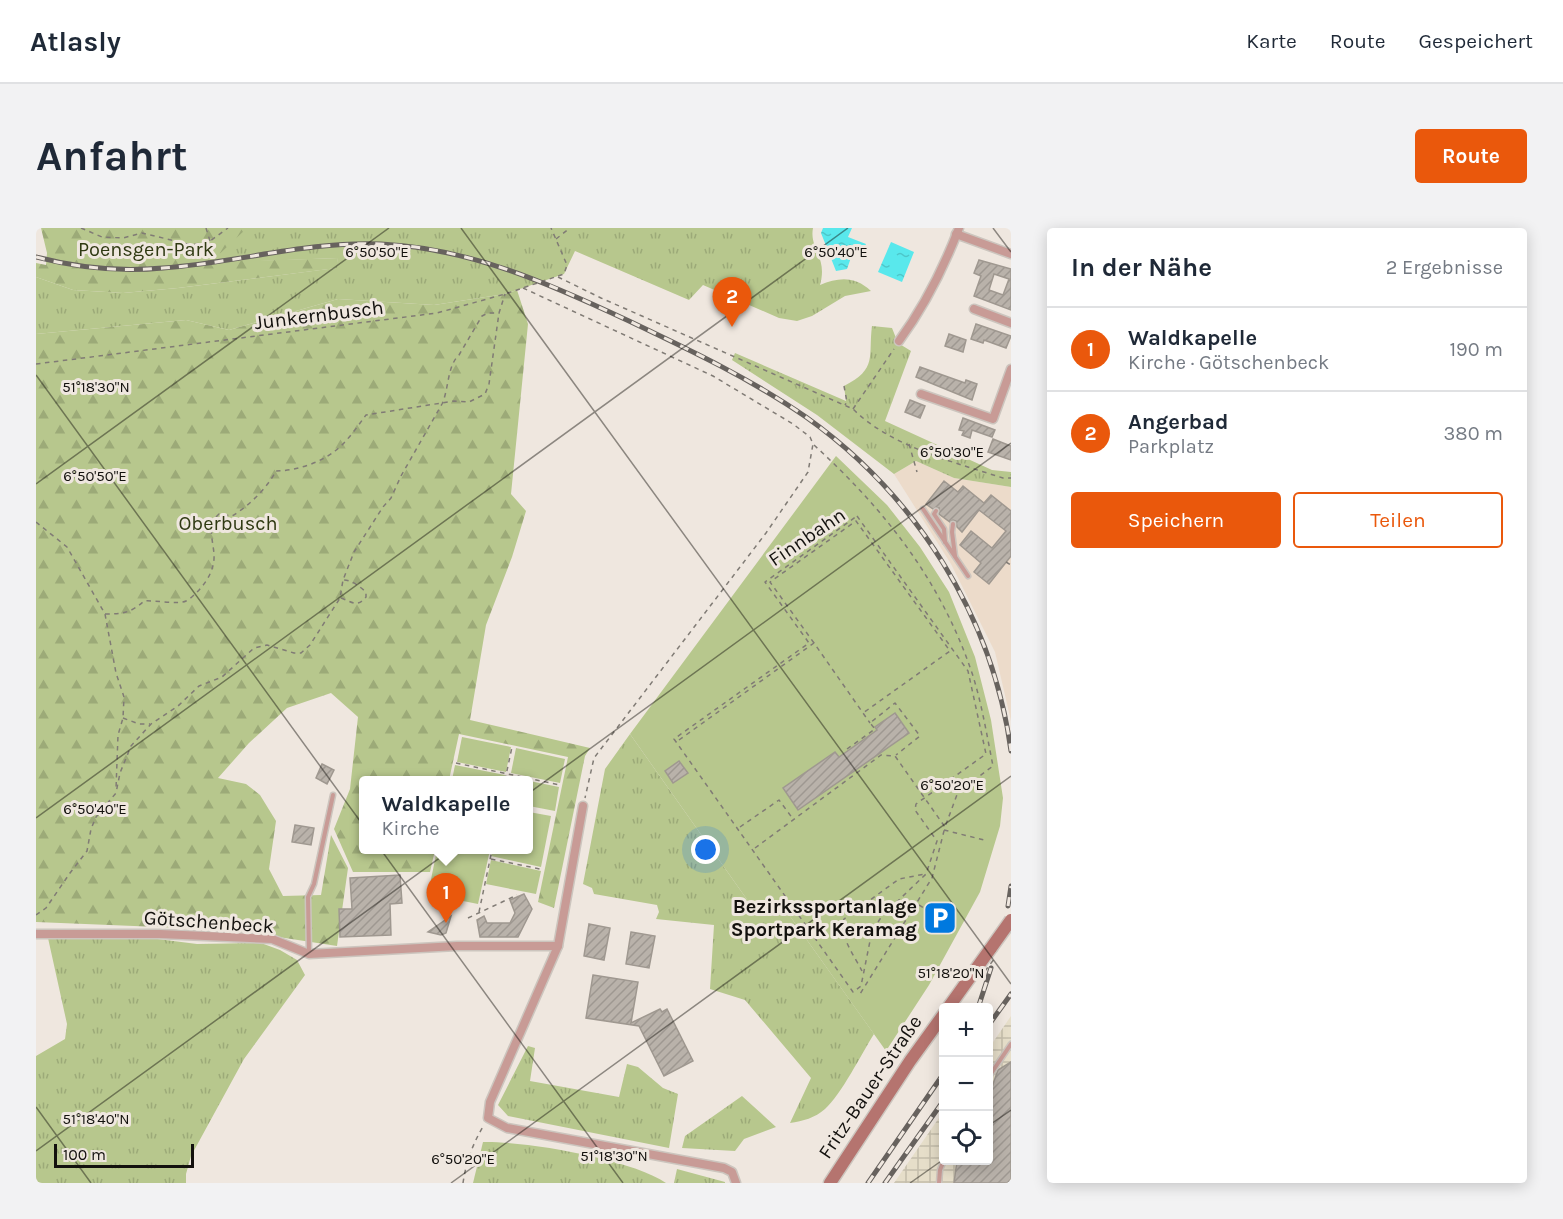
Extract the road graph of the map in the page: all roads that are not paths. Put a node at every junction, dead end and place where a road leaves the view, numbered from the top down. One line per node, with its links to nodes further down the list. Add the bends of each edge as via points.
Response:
1 (958, 231): 2 (street); 5 (street, via 935,281)
2 (1011, 254)
3 (974, 309): 4 (street)
4 (1011, 323)
5 (899, 341)
6 (1011, 369): 7 (street, via 993,419)
7 (921, 394)
8 (923, 509): 11 (lane)
9 (936, 511): 11 (lane)
10 (953, 524): 12 (lane)
11 (945, 542): 12 (lane)
12 (956, 559): 13 (lane)
13 (968, 576)
14 (333, 795): 19 (lane, via 308,897)
15 (583, 806): 18 (street)
16 (1011, 920): 20 (main road, Fritz-Bauer-Straße, bridge)
17 (36, 934): 19 (street, Götschenbeck, via 272,939)
18 (558, 946): 19 (street, Götschenbeck, via 457,946); 25 (street, via 490,1102 488,1118 507,1128 724,1168 732,1172)
19 (309, 954)
20 (952, 1003)
21 (939, 1021): 26 (main road, Fritz-Bauer-Straße)
22 (1011, 1044): 23 (lane)
23 (993, 1071)
24 (942, 1165): 27 (lane)
25 (736, 1183)
26 (830, 1183)
27 (939, 1183)

